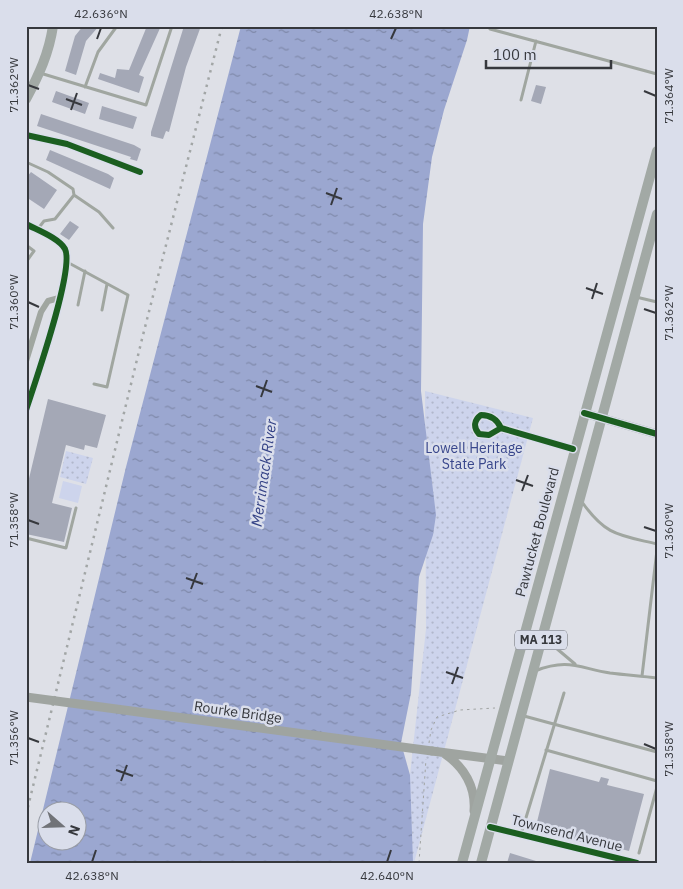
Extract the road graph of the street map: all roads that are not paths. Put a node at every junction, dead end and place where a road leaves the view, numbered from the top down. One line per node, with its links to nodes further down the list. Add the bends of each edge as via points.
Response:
1 (116, 26): 8 (lane, via 98,52)
2 (172, 26): 8 (lane, via 146,105)
3 (50, 28): 6 (main road)
4 (490, 29): 5 (lane)
5 (536, 42): 7 (lane); 10 (lane)
6 (40, 73): 8 (lane); 9 (main road)
7 (657, 74)
8 (85, 87)
9 (26, 99)
10 (521, 100)
11 (26, 135): 14 (street, via 67,144)
12 (657, 151): 33 (main road, Pawtucket Boulevard / MA 113)
13 (26, 162): 15 (lane, via 74,189)
14 (140, 172)
15 (74, 195): 18 (lane, via 99,212); 19 (lane, via 55,220 44,221)
16 (657, 214): 25 (main road, MA 113)
17 (26, 224): 19 (street)
18 (112, 228)
19 (36, 230): 22 (street, via 65,249)
20 (26, 246): 21 (lane, via 34,251)
21 (26, 262)
22 (66, 262): 23 (lane); 26 (street)
23 (85, 271): 24 (lane); 28 (lane)
24 (107, 284): 29 (lane); 31 (lane, via 128,295 106,387)
25 (633, 296): 27 (lane); 34 (main road, MA 113)
26 (59, 298): 30 (street, via 48,301 40,312); 32 (street, via 52,331)
27 (657, 302)
28 (78, 305)
29 (102, 310)
30 (26, 362)
31 (94, 384)
32 (26, 410)
33 (584, 413): 34 (street); 37 (main road, Pawtucket Boulevard / MA 113)
34 (601, 418): 36 (street); 38 (main road, MA 113)
35 (502, 428): 37 (street)
36 (657, 434)
37 (574, 449): 55 (main road, Pawtucket Boulevard / MA 113)
38 (580, 498): 41 (lane, via 603,527 616,534); 43 (main road, MA 113)
39 (76, 508): 40 (lane, via 66,548)
40 (26, 538)
41 (657, 544)
42 (657, 550): 46 (lane)
43 (544, 631): 44 (lane, via 556,648); 45 (main road, MA 113)
44 (575, 664): 45 (lane, via 552,664); 46 (lane, via 611,673)
45 (532, 672): 50 (main road, MA 113)
46 (642, 676): 47 (lane)
47 (657, 678)
48 (564, 694): 51 (lane)
49 (26, 698): 54 (main road, Rourke Bridge, bridge)
50 (521, 715): 51 (lane); 56 (main road, MA 113)
51 (554, 724): 52 (lane); 53 (lane)
52 (546, 750): 57 (lane); 61 (lane)
53 (657, 752)
54 (445, 754): 55 (main road, Rourke Bridge); 60 (main road, via 462,768 474,794)
55 (491, 760): 56 (main road, Rourke Bridge); 60 (main road, Pawtucket Boulevard / MA 113)
56 (508, 761): 59 (main road, MA 113)
57 (657, 781)
58 (657, 787): 62 (lane)
59 (490, 827): 61 (street, Townsend Avenue); 64 (main road, MA 113)
60 (470, 833): 63 (main road, Pawtucket Boulevard / MA 113)
61 (521, 834): 65 (street, Townsend Avenue)
62 (639, 853)
63 (462, 863)
64 (481, 863)
65 (637, 863)

